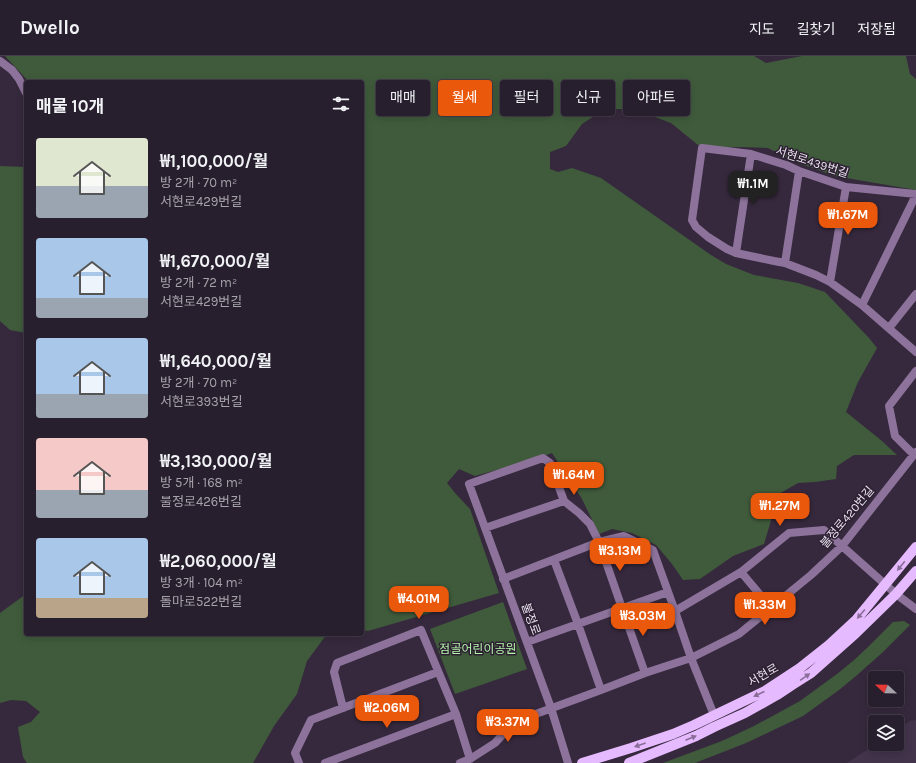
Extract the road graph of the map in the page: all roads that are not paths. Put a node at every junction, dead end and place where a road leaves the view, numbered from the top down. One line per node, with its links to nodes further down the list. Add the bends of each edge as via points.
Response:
1 (0, 61): 2 (street, via 12,70)
2 (24, 90)
3 (751, 154): 4 (street, 서현로439번길); 7 (street); 7 (street, 서현로439번길, via 702,148 692,220 708,237)
4 (799, 171): 5 (street, 서현로439번길); 8 (street)
5 (846, 187): 6 (street, 서현로439번길); 9 (street)
6 (916, 194): 11 (street)
7 (736, 253): 8 (street)
8 (784, 263): 9 (street)
9 (830, 282): 11 (street)
10 (916, 294): 12 (street)
11 (862, 305): 12 (street)
12 (889, 328): 13 (street)
13 (916, 352)
14 (916, 371): 15 (street, via 889,406 895,436)
15 (915, 453): 19 (street, 불정로420번길)
16 (564, 502): 17 (street); 17 (street, 불정로, via 550,463 543,458 469,484); 18 (street, via 590,524)
17 (485, 528): 24 (street, 불정로)
18 (599, 542): 21 (street); 26 (street, via 624,536 653,550); 28 (street)
19 (842, 546): 23 (street, via 824,530 789,533); 25 (street); 29 (street, 불정로420번길)
20 (916, 547): 25 (main road, 서현로, one-way to 25)
21 (554, 560): 24 (street); 32 (street)
22 (916, 571): 27 (main road, 서현로)
23 (741, 572): 29 (street); 31 (street)
24 (503, 578): 33 (street, 불정로)
25 (886, 584): 27 (street); 41 (main road, 서현로, one-way to 41, via 856,620 800,668 765,691)
26 (668, 592): 28 (street); 31 (street)
27 (896, 594): 30 (street); 48 (main road, 서현로, one-way to 27, via 696,736 777,695 828,659)
28 (622, 608): 32 (street); 36 (street)
29 (771, 608): 34 (street, 불정로420번길, via 739,634)
30 (916, 609)
31 (675, 611): 34 (street)
32 (578, 624): 33 (street); 37 (street)
33 (526, 642): 39 (street, 불정로)
34 (691, 658): 36 (street, 불정로420번길); 41 (street)
35 (438, 672): 38 (street); 38 (street, via 421,630 337,663 334,672); 40 (street)
36 (645, 673): 37 (street, 불정로420번길)
37 (601, 690): 39 (street, 불정로420번길)
38 (344, 708): 43 (street, via 311,720 296,754)
39 (551, 708): 42 (street, 불정로420번길, via 514,722 495,743); 46 (street, 불정로)
40 (456, 714): 42 (street); 44 (street)
41 (714, 715): 47 (main road, 서현로, one-way to 47, via 673,734)
42 (470, 760): 45 (street, 불정로420번길)
43 (299, 763)
44 (325, 763)
45 (460, 763)
46 (568, 763)
47 (582, 763)
48 (629, 763)

